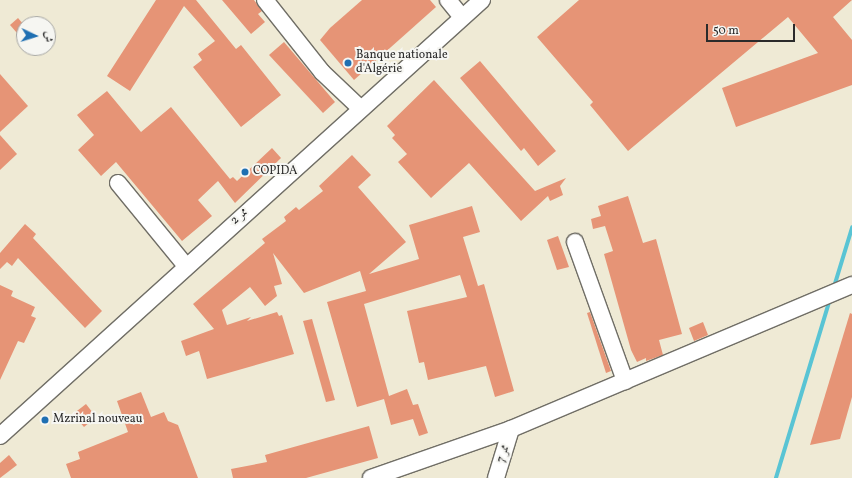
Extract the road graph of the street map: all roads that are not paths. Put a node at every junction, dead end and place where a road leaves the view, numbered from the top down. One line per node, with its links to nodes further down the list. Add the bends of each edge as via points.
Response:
1 (265, 0): 5 (lane, via 322,72)
2 (448, 0): 4 (lane)
3 (482, 0): 4 (lane, ممر 2)
4 (462, 17): 5 (lane, ممر 2)
5 (360, 108): 8 (lane, ممر 2)
6 (118, 183): 8 (lane)
7 (575, 242): 10 (lane)
8 (186, 266): 12 (lane, ممر 2)
9 (852, 285): 10 (lane)
10 (624, 381): 11 (lane)
11 (511, 429): 13 (lane); 14 (lane, ممر 7)
12 (0, 436)
13 (372, 478)
14 (496, 478)

